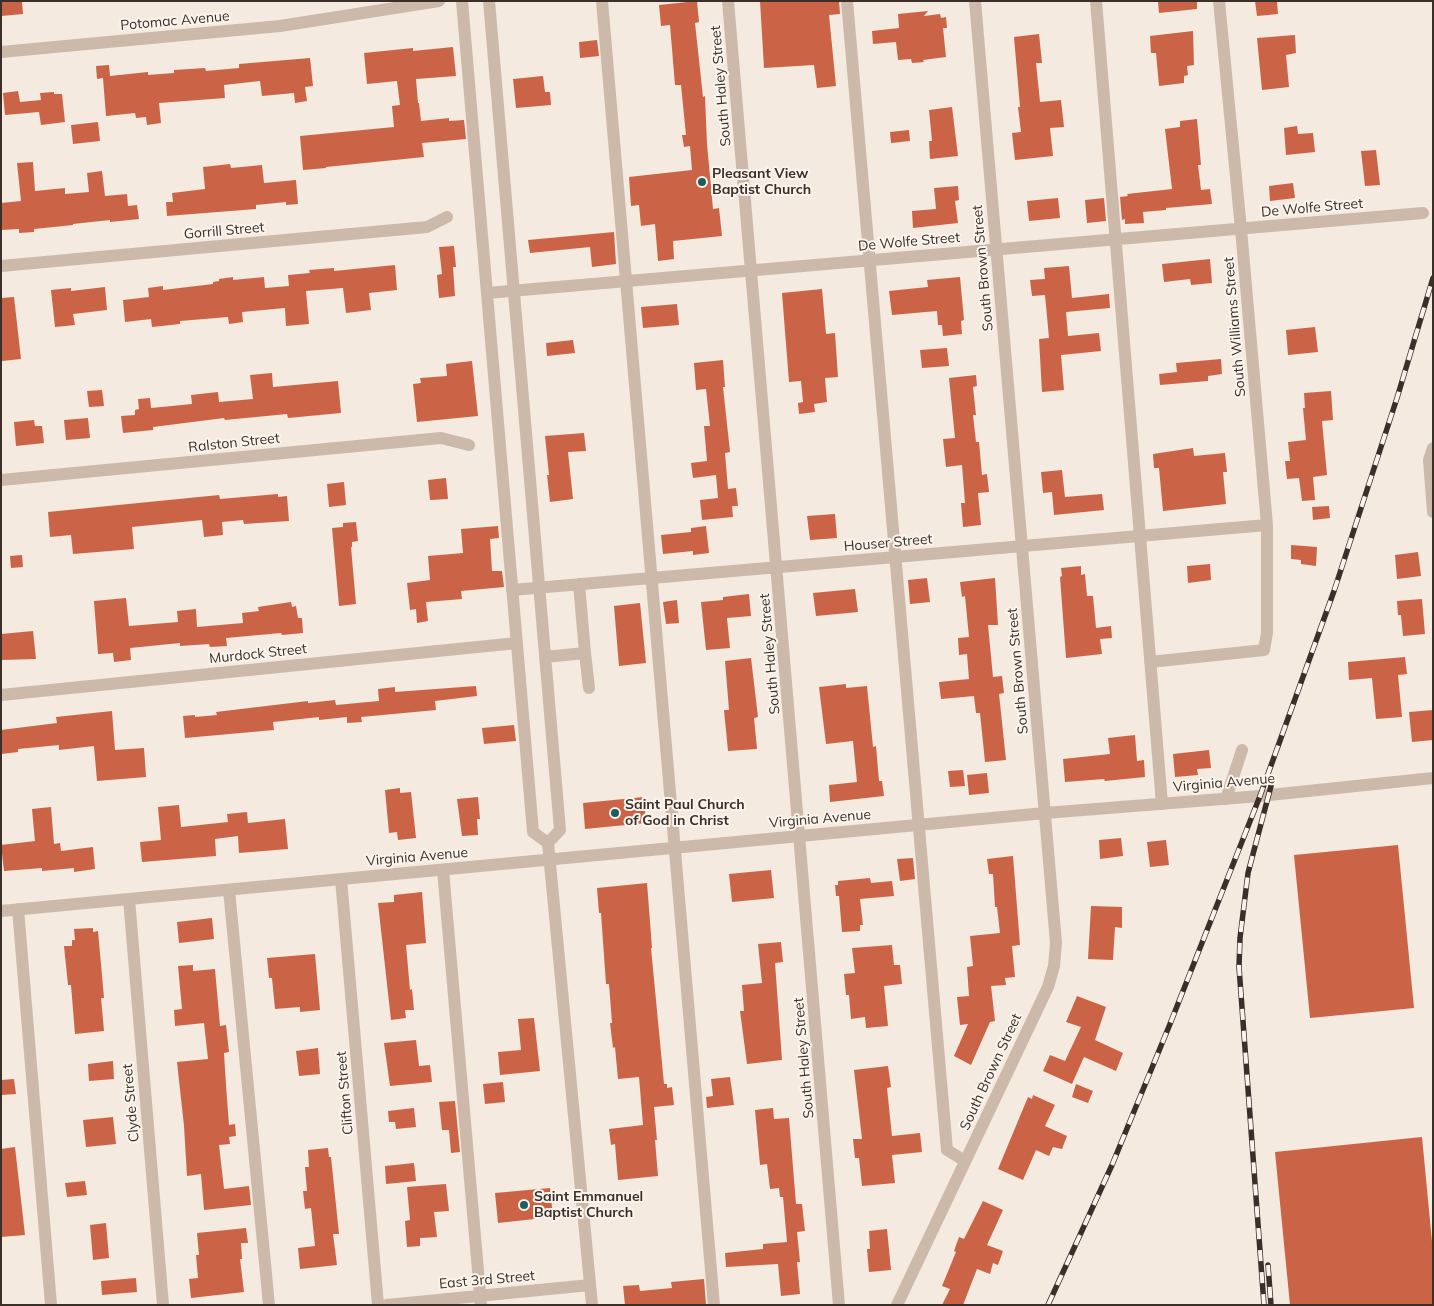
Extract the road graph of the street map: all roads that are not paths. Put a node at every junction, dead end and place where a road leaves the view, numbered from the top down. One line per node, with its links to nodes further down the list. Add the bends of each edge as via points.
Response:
1 (439, 1): 10 (street, Potomac Avenue, via 280,26)
2 (462, 1): 21 (street)
3 (489, 1): 20 (street)
4 (602, 1): 19 (street)
5 (728, 1): 18 (street, South Haley Street)
6 (847, 1): 16 (street)
7 (975, 1): 15 (street, South Brown Street)
8 (1096, 1): 14 (street)
9 (1219, 1): 13 (street, South Williams Street)
10 (1, 52)
11 (1423, 214): 13 (street, De Wolfe Street)
12 (447, 217): 17 (street, Gorrill Street, via 427,227)
13 (1241, 229): 14 (street, De Wolfe Street); 26 (street, South Williams Street)
14 (1116, 240): 15 (street, De Wolfe Street); 27 (street)
15 (996, 250): 16 (street, De Wolfe Street); 28 (street, South Brown Street)
16 (870, 261): 18 (street, De Wolfe Street); 29 (street)
17 (1, 266)
18 (752, 271): 19 (street, De Wolfe Street); 30 (street, South Haley Street)
19 (626, 282): 20 (street, De Wolfe Street); 31 (street)
20 (514, 290): 21 (street, De Wolfe Street); 33 (street)
21 (487, 293): 34 (street)
22 (469, 445): 24 (street, Ralston Street, via 442,438)
23 (1433, 448): 25 (street, via 1429,460)
24 (1, 480)
25 (1433, 512)
26 (1267, 525): 27 (street, Houser Street); 38 (street, South Williams Street, via 1267,633 1264,650)
27 (1139, 536): 28 (street, Houser Street); 38 (street)
28 (1022, 546): 29 (street, Houser Street); 45 (street, South Brown Street)
29 (896, 557): 30 (street, Houser Street); 46 (street)
30 (777, 567): 31 (street, Houser Street); 47 (street, South Haley Street)
31 (651, 578): 32 (street, Houser Street); 49 (street)
32 (580, 584): 33 (street, Houser Street); 36 (street)
33 (540, 587): 34 (street, Houser Street); 37 (street)
34 (512, 590): 35 (street)
35 (517, 643): 40 (street, Murdock Street); 48 (street, via 533,832)
36 (585, 653): 37 (street); 39 (street)
37 (546, 657): 48 (street, via 560,830)
38 (1150, 662): 44 (street)
39 (589, 688)
40 (1, 695)
41 (1242, 750): 43 (street)
42 (1433, 778): 43 (street, Virginia Avenue)
43 (1226, 799): 44 (street, Virginia Avenue)
44 (1162, 804): 45 (street, Virginia Avenue)
45 (1045, 813): 46 (street, Virginia Avenue); 57 (street, South Brown Street, via 1056,943 1054,966 1048,988)
46 (918, 825): 47 (street, Virginia Avenue); 57 (street, via 947,1150)
47 (800, 836): 49 (street, Virginia Avenue); 67 (street, South Haley Street)
48 (548, 843): 50 (street)
49 (674, 848): 50 (street, Virginia Avenue); 66 (street)
50 (550, 860): 51 (street, Virginia Avenue); 58 (street)
51 (443, 870): 52 (street, Virginia Avenue); 59 (street)
52 (342, 879): 53 (street, Virginia Avenue); 63 (street, Clifton Street)
53 (230, 890): 54 (street, Virginia Avenue); 62 (street)
54 (129, 899): 55 (street, Virginia Avenue); 61 (street, Clyde Street)
55 (18, 909): 56 (street, Virginia Avenue); 60 (street)
56 (1, 911)
57 (965, 1161): 68 (street, South Brown Street)
58 (590, 1285): 59 (street, East 3rd Street); 65 (street)
59 (480, 1300): 64 (street, East 3rd Street)
60 (51, 1305)
61 (164, 1305)
62 (269, 1305)
63 (378, 1305)
64 (387, 1305)
65 (592, 1305)
66 (714, 1305)
67 (840, 1305)
68 (897, 1305)

